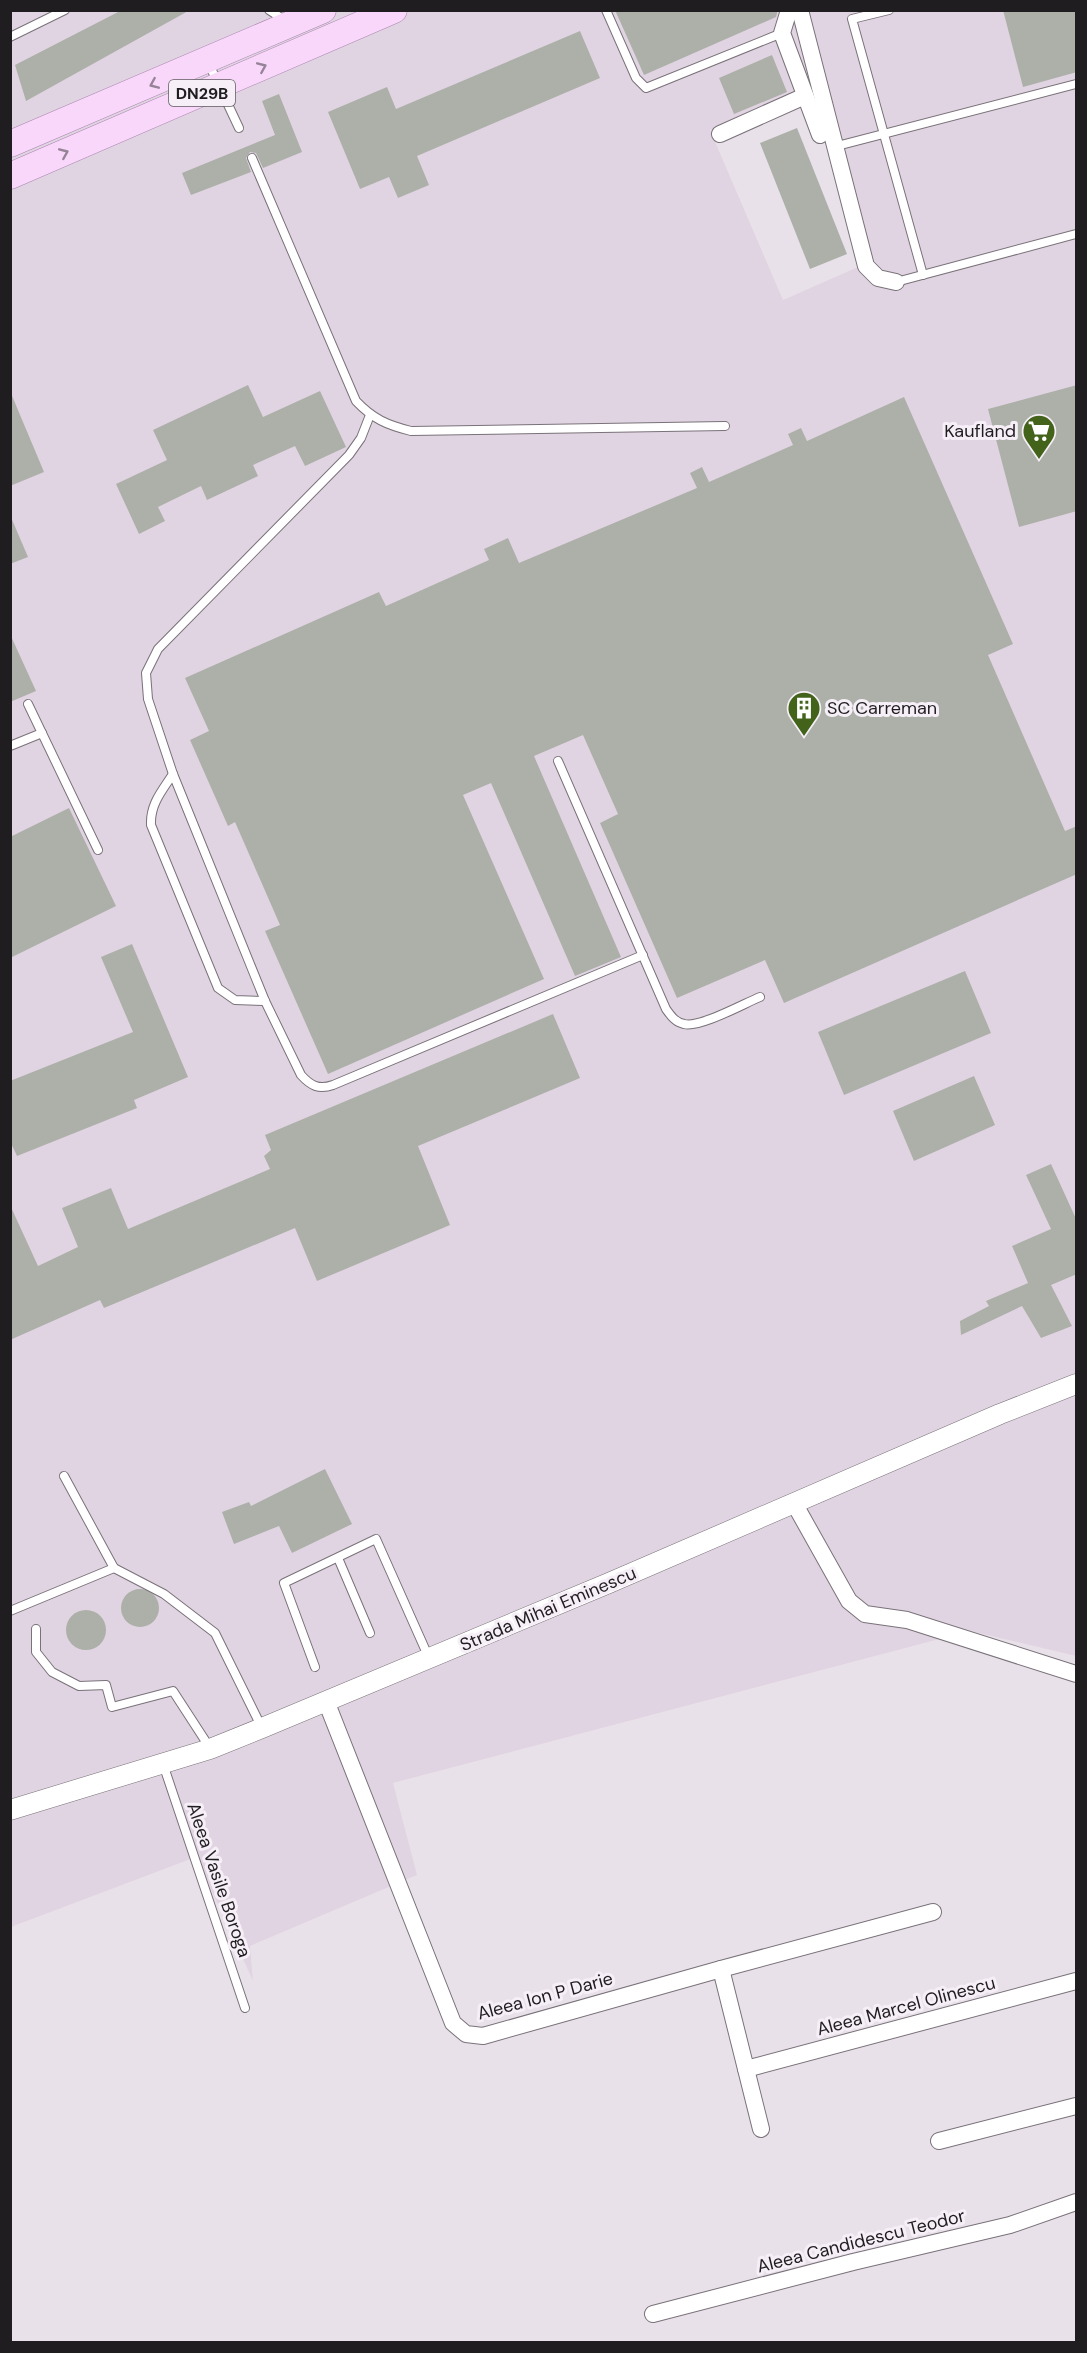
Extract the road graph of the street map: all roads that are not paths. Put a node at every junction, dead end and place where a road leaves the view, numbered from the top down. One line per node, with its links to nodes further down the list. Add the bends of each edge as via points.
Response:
1 (65, 10): 11 (lane)
2 (269, 10): 9 (lane)
3 (323, 10): 9 (main road, DN29B)
4 (394, 10): 9 (main road, DN29B)
5 (606, 10): 10 (lane, via 636,78 646,88)
6 (789, 10): 10 (street)
7 (800, 10): 21 (street)
8 (889, 10): 18 (lane, via 852,19)
9 (307, 33): 12 (main road, DN29B); 14 (main road, DN29B, one-way to 9)
10 (782, 33): 15 (street)
11 (10, 37)
12 (208, 61): 14 (lane); 20 (main road, DN29B, one-way to 20)
13 (1077, 84): 18 (lane)
14 (219, 86): 16 (lane); 23 (main road, DN29B, one-way to 14)
15 (805, 96): 17 (street); 19 (street)
16 (239, 128)
17 (720, 134)
18 (886, 134): 21 (lane); 25 (lane)
19 (820, 135)
20 (10, 144)
21 (837, 146): 26 (street, via 866,266 878,278)
22 (252, 158): 27 (lane, via 356,401)
23 (10, 176)
24 (1077, 234): 25 (lane)
25 (923, 274): 26 (lane)
26 (896, 282)
27 (369, 415): 28 (lane, via 385,425 411,430); 33 (lane, via 361,438 349,455 158,648 146,672 148,699)
28 (725, 426)
29 (28, 704): 30 (lane)
30 (42, 733): 31 (lane); 34 (lane)
31 (10, 747)
32 (558, 761): 35 (lane)
33 (173, 774): 37 (lane); 37 (lane, via 155,801 151,825 218,988 235,1000)
34 (98, 850)
35 (643, 955): 36 (lane, via 666,1009 674,1020 686,1025); 37 (lane, via 322,1089 309,1084 301,1075)
36 (760, 997)
37 (265, 1001)
38 (1077, 1384): 40 (street, Strada Mihai Eminescu)
39 (64, 1476): 42 (lane)
40 (794, 1503): 46 (street, Strada Mihai Eminescu); 48 (street, via 849,1601 865,1614 907,1620)
41 (338, 1558): 45 (lane); 46 (lane, via 376,1539); 47 (lane, via 284,1583)
42 (114, 1568): 43 (lane); 50 (lane, via 164,1594 215,1633)
43 (10, 1611)
44 (36, 1629): 51 (lane, via 36,1652 52,1672 79,1686 106,1685 112,1707 174,1691)
45 (370, 1633)
46 (429, 1658): 49 (street, Strada Mihai Eminescu)
47 (315, 1667)
48 (1077, 1674)
49 (326, 1701): 50 (street, Strada Mihai Eminescu); 55 (street, Aleea Ion P Darie, via 453,2022 466,2034 483,2036)
50 (262, 1728): 51 (street, Strada Mihai Eminescu)
51 (210, 1749): 52 (street, Strada Mihai Eminescu)
52 (163, 1763): 53 (street, Strada Mihai Eminescu); 57 (lane, Aleea Vasile Boroga)
53 (10, 1810)
54 (933, 1912): 55 (street, Aleea Ion P Darie)
55 (721, 1969): 58 (street)
56 (1077, 1981): 58 (street, Aleea Marcel Olinescu)
57 (245, 2008)
58 (746, 2069): 60 (street)
59 (1077, 2106): 61 (street)
60 (761, 2128)
61 (939, 2141)
62 (1077, 2202): 63 (street, Aleea Candidescu Teodor, via 1010,2225)
63 (653, 2314)

